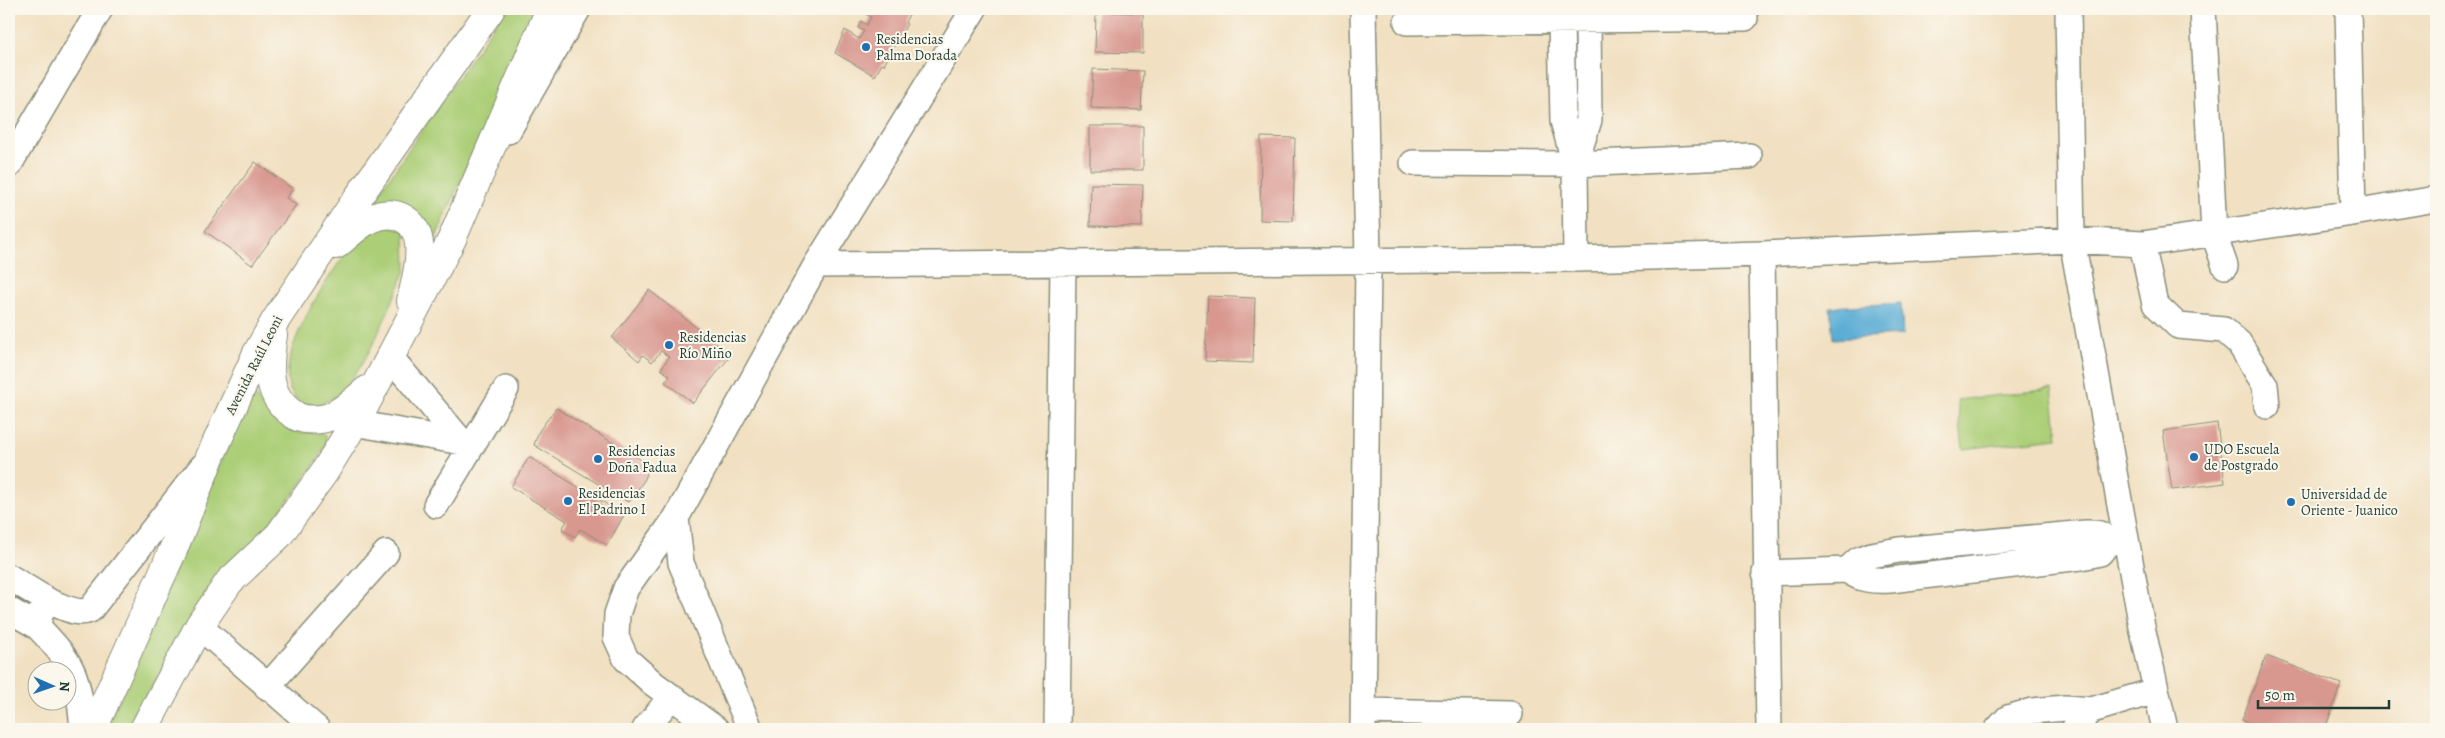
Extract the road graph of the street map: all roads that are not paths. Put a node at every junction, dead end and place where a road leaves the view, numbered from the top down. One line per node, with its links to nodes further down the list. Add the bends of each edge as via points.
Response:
1 (100, 9): 18 (street)
2 (491, 9): 30 (highway, Avenida Raúl Leoni)
3 (550, 9): 15 (highway)
4 (578, 9): 15 (street, via 515,120)
5 (974, 9): 28 (street)
6 (1362, 9): 26 (street)
7 (2068, 9): 22 (street)
8 (2203, 9): 21 (street)
9 (2348, 9): 20 (street)
10 (1745, 18): 12 (street)
11 (1561, 20): 12 (street); 13 (street); 17 (street, via 1563,121)
12 (1588, 20): 17 (street, via 1590,120)
13 (1407, 22)
14 (1749, 156): 17 (street)
15 (486, 161): 32 (highway, via 452,239)
16 (1413, 163): 17 (street)
17 (1576, 164): 25 (street)
18 (9, 165)
19 (2436, 198): 20 (street)
20 (2353, 213): 21 (street)
21 (2214, 234): 23 (street); 29 (street)
22 (2072, 240): 23 (street); 24 (street); 48 (street)
23 (2142, 244): 34 (street, via 2155,304 2178,326 2224,330 2239,343 2265,385)
24 (1762, 254): 25 (street); 42 (street)
25 (1576, 260): 26 (street)
26 (1368, 261): 27 (street); 53 (street)
27 (1063, 262): 28 (street); 61 (street)
28 (816, 265): 39 (street)
29 (2225, 266)
30 (309, 271): 31 (highway, Avenida Raúl Leoni); 32 (highway, via 372,218 390,215 405,218 415,231 418,252 414,289)
31 (275, 321): 32 (highway, via 269,359 271,381 282,406 303,419 321,419 342,410); 37 (highway, Avenida Raúl Leoni)
32 (391, 358): 35 (highway); 36 (street)
33 (506, 390): 36 (street)
34 (2268, 406)
35 (354, 423): 36 (street); 47 (highway, via 325,471 279,535 229,582)
36 (466, 445): 38 (street)
37 (210, 457): 44 (street, via 90,610 77,612); 55 (highway, Avenida Raúl Leoni)
38 (436, 505)
39 (676, 518): 50 (street, via 626,588 617,614 616,637 626,659); 60 (street, via 681,564)
40 (386, 553): 49 (street)
41 (1847, 570): 41 (street, via 1858,560 1899,550 2086,533 2102,534 2108,543 2100,553 2081,558 1890,580 1858,578); 42 (street)
42 (1765, 573): 62 (street)
43 (9, 577): 44 (street)
44 (50, 602): 46 (street, via 41,612)
45 (9, 610): 46 (street)
46 (37, 626): 54 (street, via 73,668 80,693)
47 (199, 626): 49 (street); 56 (highway)
48 (2154, 680): 51 (street, via 2155,691); 65 (street)
49 (267, 687): 57 (street)
50 (671, 697): 58 (street); 59 (street)
51 (2092, 710): 63 (street, via 2032,711 2008,718); 64 (street)
52 (1510, 714): 53 (street)
53 (1364, 720)
54 (83, 729)
55 (93, 729)
56 (144, 729)
57 (317, 729)
58 (645, 729)
59 (716, 729)
60 (750, 729)
61 (1057, 729)
62 (1769, 729)
63 (1998, 729)
64 (2074, 729)
65 (2165, 729)

